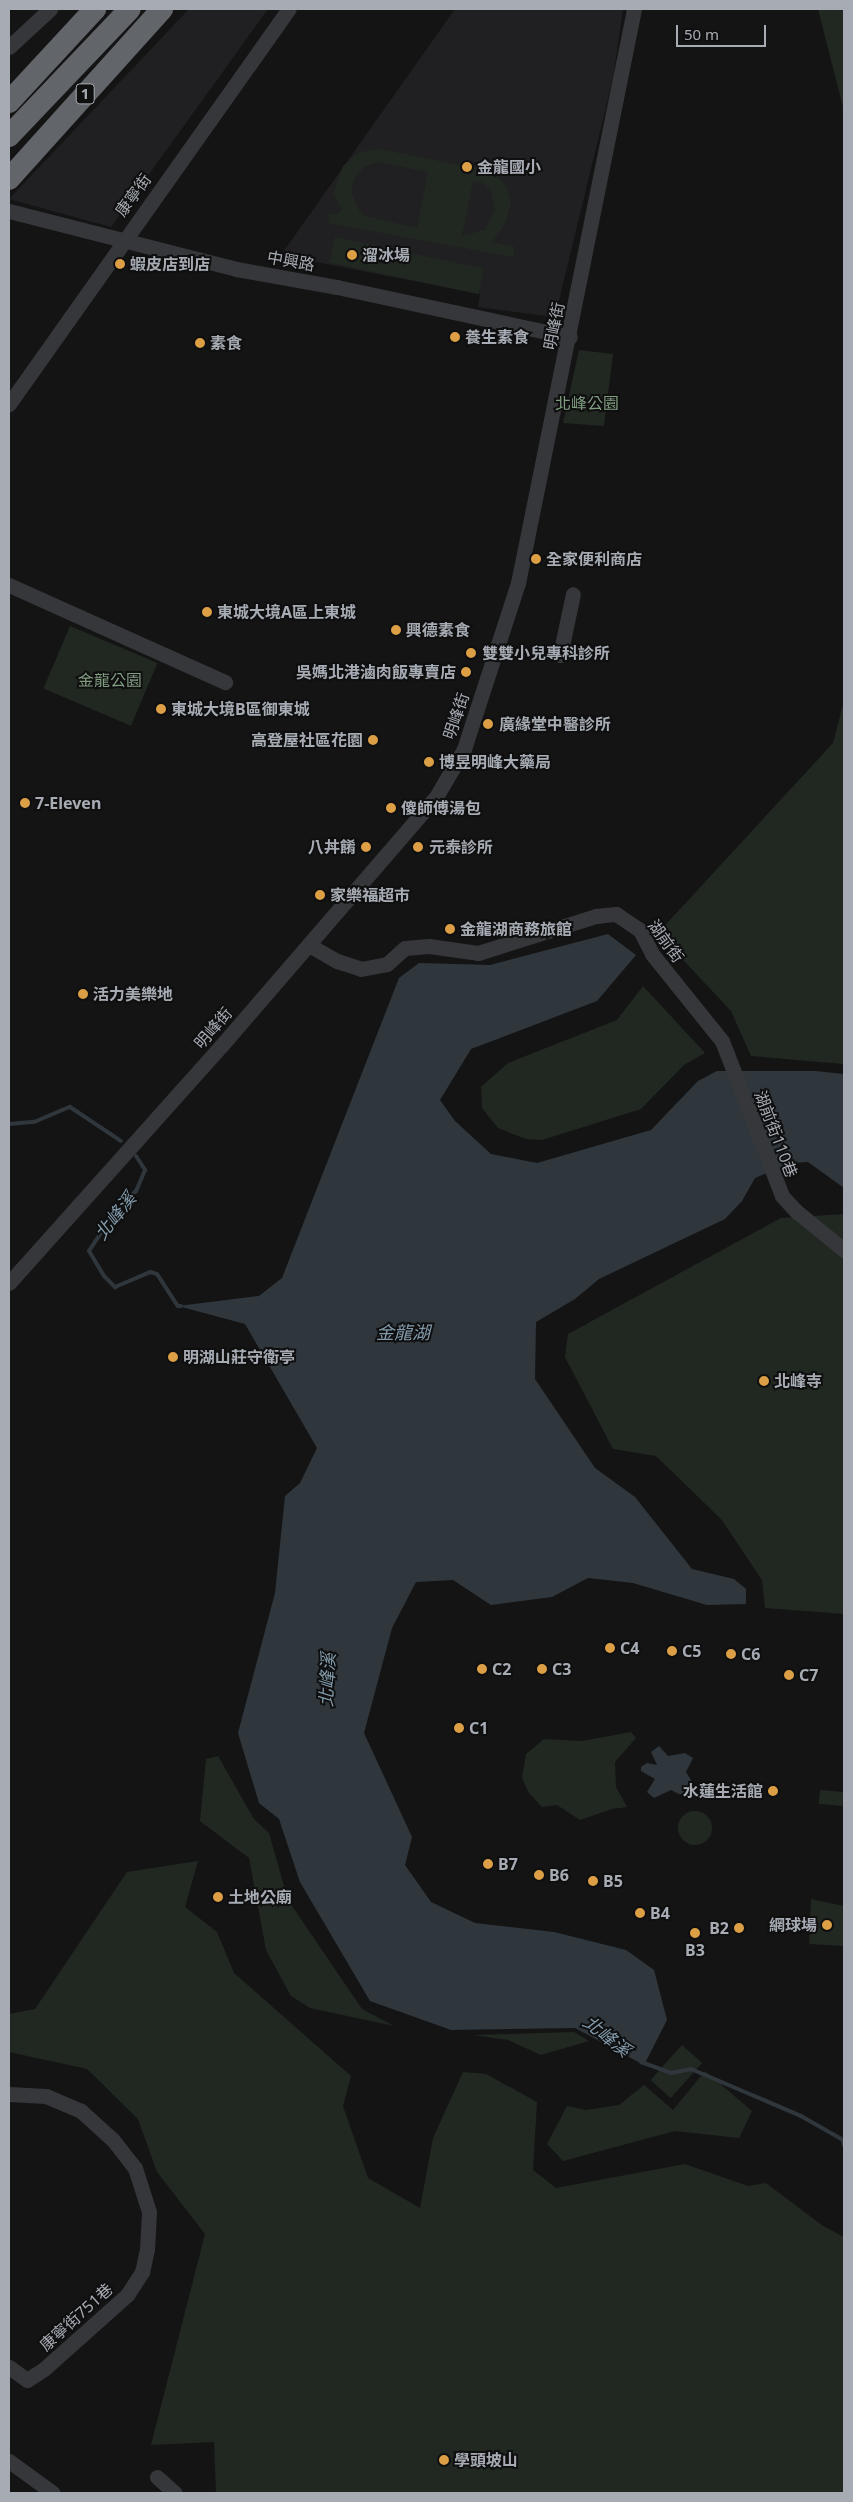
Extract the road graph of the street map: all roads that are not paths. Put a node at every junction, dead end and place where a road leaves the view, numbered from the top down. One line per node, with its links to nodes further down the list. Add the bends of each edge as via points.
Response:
1 (50, 9): 7 (street)
2 (95, 9): 8 (highway)
3 (130, 9): 9 (highway, 1)
4 (162, 9): 10 (highway, 1)
5 (290, 9): 12 (street, 康寧街)
6 (634, 9): 13 (street, 明峰街)
7 (9, 47)
8 (9, 102)
9 (9, 136)
10 (9, 179)
11 (9, 211): 12 (street, 中興路)
12 (121, 242): 13 (street, 中興路, via 236,269 337,286); 14 (street, 康寧街)
13 (570, 337): 19 (street, 明峰街, via 518,583 464,749 436,797)
14 (9, 404)
15 (9, 586): 18 (street)
16 (573, 594): 17 (street)
17 (560, 655)
18 (225, 682)
19 (309, 945): 20 (street, 湖前街, via 337,962 361,969 387,964 405,948 429,946 478,953 596,916 616,914 640,930 652,954 722,1041); 22 (street, 明峰街)
20 (730, 1063): 21 (street, 湖前街110巷, via 774,1180 796,1211)
21 (844, 1250)
22 (9, 1283)
23 (9, 2094): 24 (street, 康寧街751巷, via 46,2096 81,2111 114,2140 135,2168 149,2212 142,2272 127,2295 27,2380)
24 (9, 2367)
25 (9, 2460): 27 (street)
26 (157, 2477): 28 (street)
27 (53, 2493)
28 (175, 2493)

